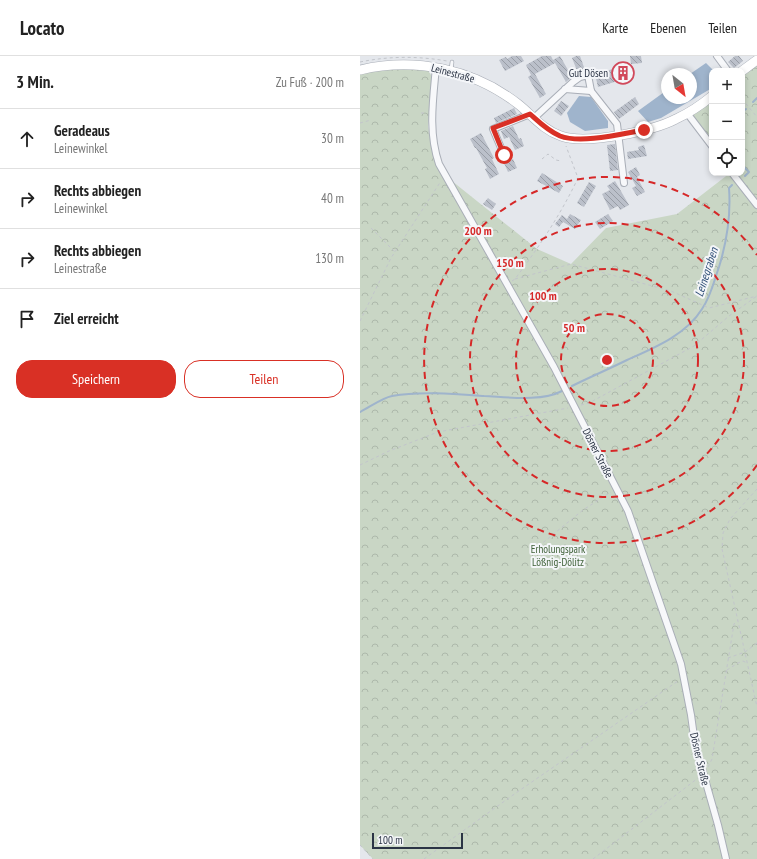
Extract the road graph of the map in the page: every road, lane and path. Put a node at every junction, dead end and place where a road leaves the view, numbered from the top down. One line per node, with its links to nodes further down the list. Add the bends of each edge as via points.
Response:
1 (438, 56): 4 (path)
2 (717, 56): 5 (street)
3 (757, 60): 6 (main road)
4 (436, 63): 7 (main road, Leinestraße, via 389,65); 13 (main road, Leinestraße, via 452,66 480,80); 24 (street, Dösner Straße, via 431,127 434,150)
5 (726, 68)
6 (745, 69)
7 (360, 70)
8 (565, 89): 9 (street); 9 (street, via 580,77 588,75); 13 (street)
9 (591, 91): 17 (street, via 617,124)
10 (709, 98): 12 (main road, Leinestraße)
11 (745, 103): 14 (path)
12 (687, 113): 17 (main road, Leinestraße, via 657,127); 19 (street)
13 (532, 116): 18 (main road, Leinestraße); 20 (street, via 493,128)
14 (757, 117)
15 (371, 120): 16 (path)
16 (360, 124)
17 (619, 135): 18 (main road, Leinestraße, via 589,139); 25 (street)
18 (565, 138): 29 (path, via 578,178 538,248)
19 (709, 142)
20 (504, 155)
21 (542, 158): 22 (path, via 548,154)
22 (561, 161)
23 (734, 176): 26 (street)
24 (446, 177): 28 (path); 30 (street, Dösner Straße)
25 (624, 183)
26 (757, 205)
27 (371, 228): 28 (path)
28 (395, 252): 32 (path)
29 (515, 279): 30 (path); 31 (path, via 571,264 671,291 710,308)
30 (507, 284): 33 (street, Dösner Straße, via 554,367)
31 (757, 296)
32 (360, 321)
33 (616, 488): 35 (path, via 583,510); 42 (street, Dösner Straße, via 628,511)
34 (757, 489): 36 (path, via 730,519 723,533 722,549)
35 (534, 550)
36 (738, 620): 38 (path); 39 (path, via 734,624)
37 (757, 643): 38 (path)
38 (745, 652): 39 (path); 40 (path)
39 (728, 658): 41 (path)
40 (747, 664): 41 (path, via 743,661 738,662); 43 (path)
41 (726, 671): 44 (path, via 712,759)
42 (683, 677): 44 (street, Dösner Straße); 47 (path)
43 (757, 707)
44 (703, 774): 48 (path); 49 (street, Dösner Straße)
45 (360, 845): 46 (path)
46 (373, 859)
47 (424, 859)
48 (593, 859)
49 (726, 859)

